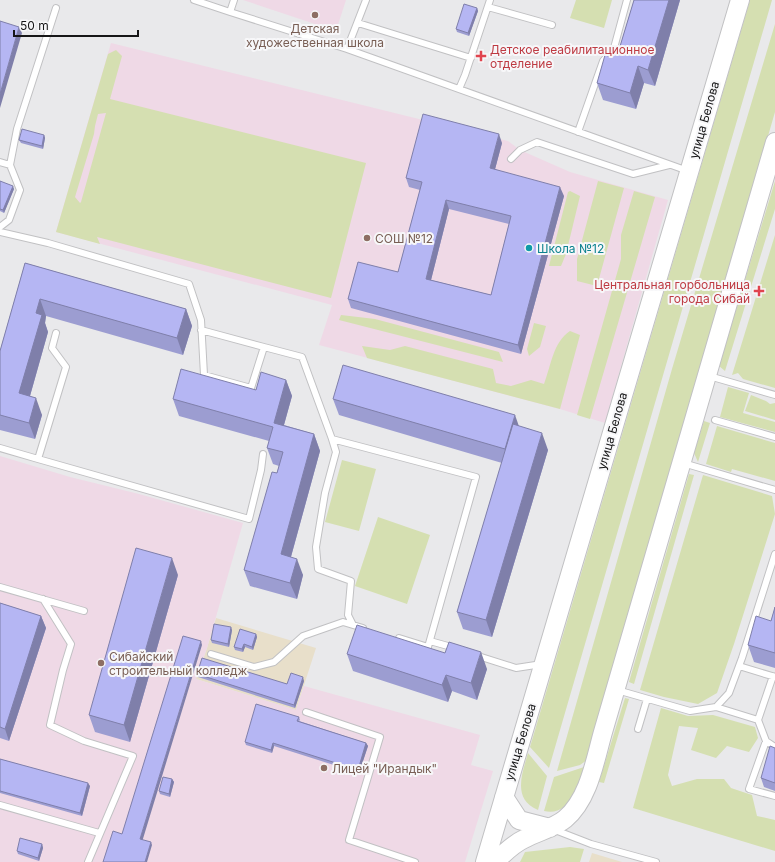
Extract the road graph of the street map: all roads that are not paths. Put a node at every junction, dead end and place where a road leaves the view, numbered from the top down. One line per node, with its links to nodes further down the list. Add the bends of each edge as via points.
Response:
1 (194, 0): 9 (lane)
2 (234, 0): 9 (lane)
3 (366, 0): 10 (lane)
4 (490, 0): 7 (lane)
5 (627, 0): 15 (lane, via 614,48 603,61)
6 (740, 0): 21 (main road, улица Белова)
7 (488, 7): 11 (lane); 13 (lane)
8 (56, 8): 19 (lane, via 17,129)
9 (230, 12): 12 (lane)
10 (358, 23): 12 (lane); 13 (lane)
11 (552, 25)
12 (347, 49): 14 (lane)
13 (471, 58): 14 (lane)
14 (459, 89): 15 (lane)
15 (578, 132): 20 (lane)
16 (775, 142): 27 (main road)
17 (511, 159): 20 (lane, via 520,150 537,142 633,174)
18 (0, 162): 19 (lane)
19 (10, 165): 22 (lane, via 20,190 9,220)
20 (670, 165): 21 (lane)
21 (689, 171): 48 (main road, улица Белова)
22 (0, 227)
23 (0, 232): 24 (lane, via 189,284 201,320)
24 (201, 330): 26 (lane); 26 (lane, via 204,375 251,388)
25 (56, 333): 34 (lane, via 52,348 66,367)
26 (264, 347): 31 (lane, via 302,357)
27 (707, 376): 28 (lane); 35 (main road)
28 (775, 395)
29 (714, 420): 30 (lane)
30 (775, 437)
31 (332, 439): 41 (lane, via 336,452 325,493 316,547 318,569 350,581 348,615); 44 (lane, via 476,477)
32 (0, 448): 34 (lane)
33 (263, 454): 34 (lane, via 249,519)
34 (38, 459)
35 (682, 463): 36 (lane); 51 (main road)
36 (775, 490)
37 (775, 554): 49 (lane)
38 (0, 587): 39 (lane)
39 (43, 599): 40 (lane); 64 (lane, via 71,644 50,724 84,741 133,756)
40 (84, 611)
41 (353, 625): 42 (lane); 46 (lane, via 343,622 303,636 274,662 254,667)
42 (367, 629)
43 (395, 637): 44 (lane, via 428,647)
44 (430, 641): 45 (lane)
45 (464, 651)
46 (210, 654)
47 (471, 654): 48 (lane, via 516,668)
48 (544, 664): 60 (main road, улица Белова)
49 (739, 666): 50 (lane); 53 (lane, via 729,693)
50 (774, 676): 55 (lane)
51 (616, 689): 52 (lane); 63 (main road, via 584,793 565,819)
52 (647, 699): 53 (lane, via 690,711); 56 (lane)
53 (716, 707): 55 (lane)
54 (306, 712): 67 (lane, via 380,737 349,840)
55 (758, 720): 57 (lane)
56 (638, 729)
57 (766, 740): 58 (lane); 59 (lane, via 749,789)
58 (775, 747)
59 (775, 796)
60 (504, 797): 62 (main road); 65 (main road, улица Белова)
61 (0, 805): 64 (lane)
62 (519, 820): 63 (main road); 65 (main road)
63 (550, 828): 69 (main road, via 522,840); 70 (lane, via 591,844)
64 (99, 833): 66 (lane)
65 (492, 838): 68 (main road, улица Белова)
66 (88, 862)
67 (415, 862)
68 (485, 862)
69 (495, 862)
70 (656, 862)

